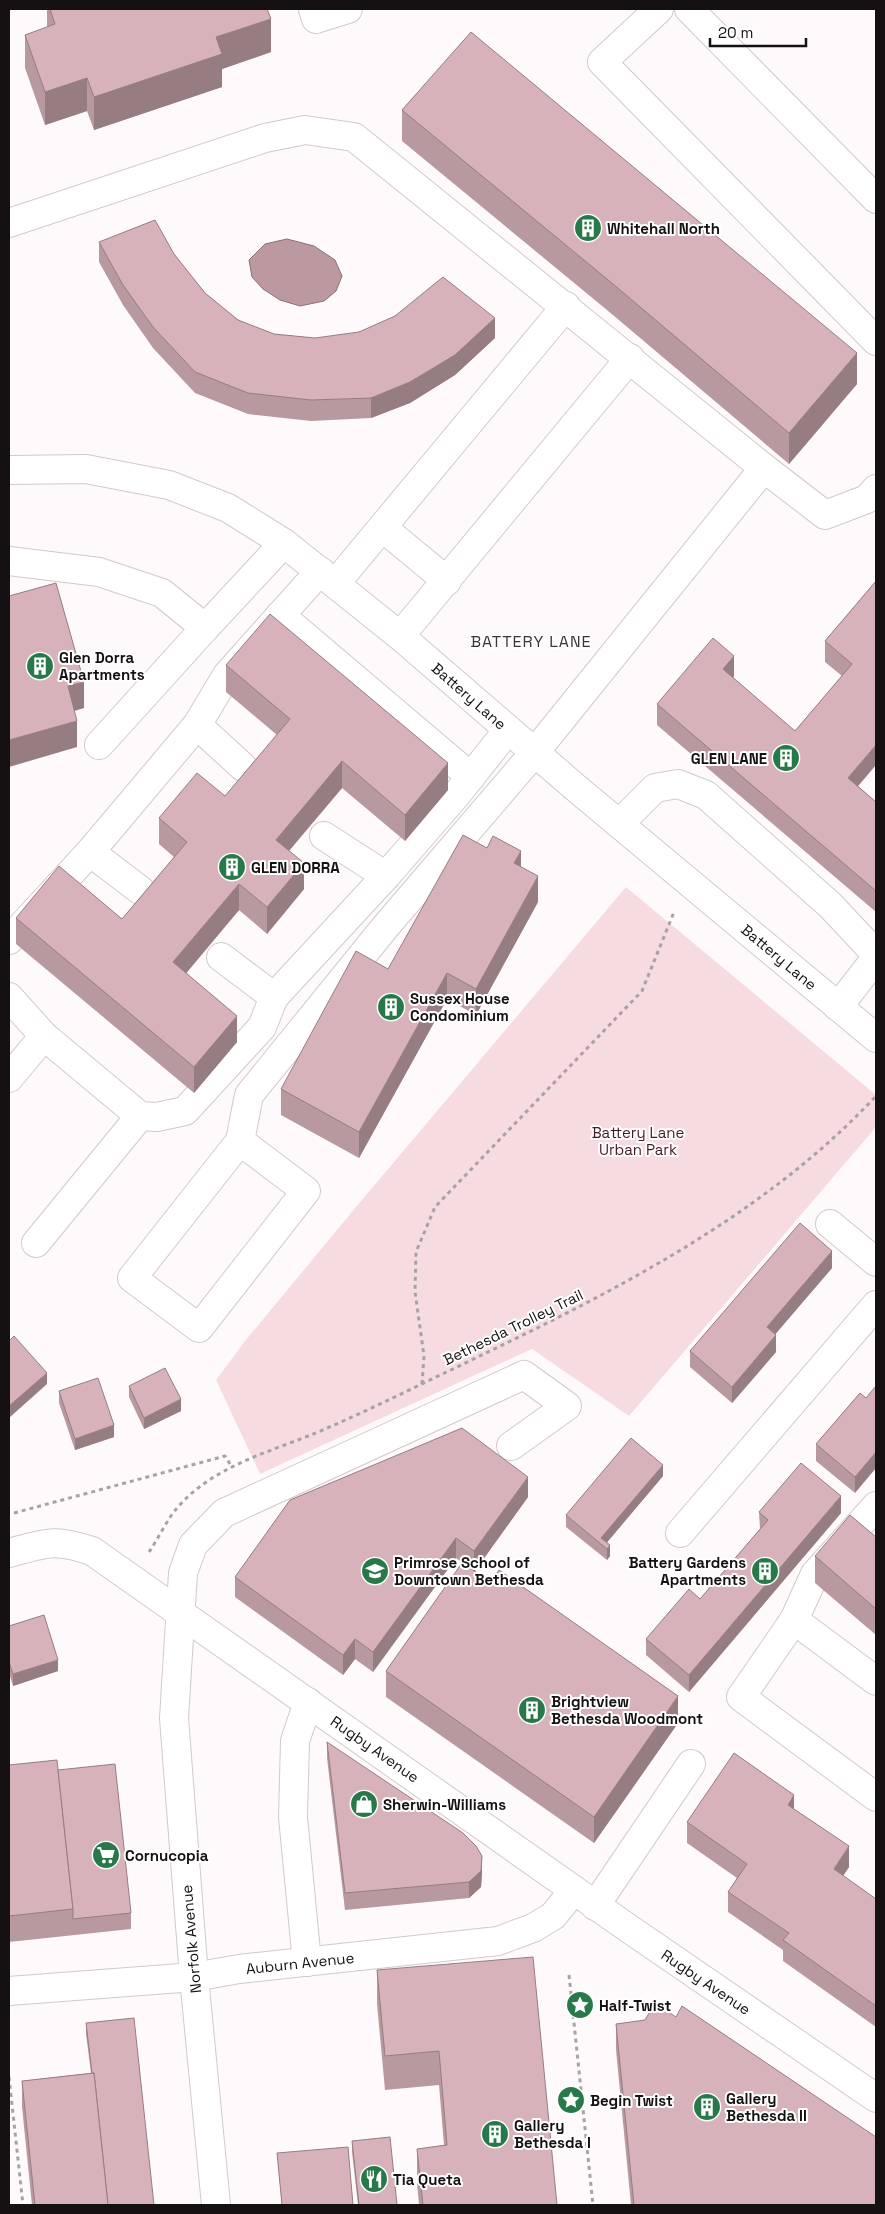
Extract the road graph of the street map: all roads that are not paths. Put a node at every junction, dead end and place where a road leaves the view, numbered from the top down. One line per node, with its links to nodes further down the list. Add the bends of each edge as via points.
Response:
1 (313, 9): 2 (street, via 316,19)
2 (348, 9)
3 (659, 9): 8 (street, via 602,62)
4 (689, 9): 5 (street)
5 (876, 199)
6 (9, 223): 7 (street, via 265,138 304,130 354,137)
7 (566, 306): 9 (street); 13 (street)
8 (876, 341)
9 (630, 358): 10 (street); 17 (street)
10 (764, 468): 12 (street, via 825,515 867,499); 24 (street)
11 (9, 470): 14 (street, Battery Lane, via 86,469 169,484 228,508)
12 (876, 489)
13 (383, 528): 16 (street); 17 (street)
14 (284, 543): 16 (street, Battery Lane); 19 (street)
15 (9, 560): 19 (street, via 99,572 162,593)
16 (328, 577): 18 (street); 20 (street, Battery Lane)
17 (447, 581): 20 (street)
18 (280, 615): 21 (street, via 227,675); 26 (street)
19 (205, 628): 23 (street)
20 (400, 636): 22 (street, Battery Lane)
21 (197, 725): 25 (street); 29 (street)
22 (508, 730): 24 (street, Battery Lane); 26 (street)
23 (99, 744)
24 (535, 752): 27 (street, Battery Lane); 43 (street, via 386,926 249,1095)
25 (243, 767)
26 (470, 776): 30 (street)
27 (619, 824): 33 (street, via 655,788 678,784 706,795 830,905); 38 (street, Battery Lane)
28 (324, 836): 30 (street)
29 (90, 852): 31 (street); 32 (street)
30 (386, 876): 37 (street)
31 (140, 890)
32 (9, 940)
33 (876, 954)
34 (221, 958): 37 (street)
35 (876, 958): 38 (street)
36 (9, 997): 39 (street)
37 (274, 997): 42 (street, via 262,1027 186,1111 157,1117)
38 (838, 1007): 40 (street, Battery Lane)
39 (44, 1036): 41 (street); 42 (street)
40 (876, 1038)
41 (9, 1078)
42 (140, 1116): 45 (street)
43 (240, 1141): 43 (street, via 132,1278 199,1328 306,1191)
44 (830, 1224): 46 (street)
45 (36, 1243)
46 (876, 1262)
47 (876, 1305): 50 (street)
48 (511, 1446): 52 (street, Norfolk Avenue, via 567,1406 524,1375 224,1514 193,1545 183,1574)
49 (876, 1506): 53 (street, via 815,1574)
50 (680, 1533)
51 (9, 1553): 52 (street, Rugby Avenue, via 49,1542 68,1543 92,1551)
52 (180, 1613): 55 (street, Rugby Avenue); 60 (street, Norfolk Avenue, via 174,1718)
53 (794, 1620): 54 (street); 57 (street, via 741,1697)
54 (876, 1681)
55 (308, 1702): 58 (street, Rugby Avenue); 59 (street, via 295,1741 293,1817)
56 (691, 1764): 58 (street, Auburn Avenue)
57 (876, 1797)
58 (585, 1898): 59 (street, Auburn Avenue, via 534,1928 498,1941); 62 (street, Rugby Avenue)
59 (306, 1962): 60 (street, Auburn Avenue)
60 (194, 1977): 61 (street, Auburn Avenue); 63 (street, Norfolk Avenue)
61 (9, 1991)
62 (876, 2098)
63 (216, 2205)

